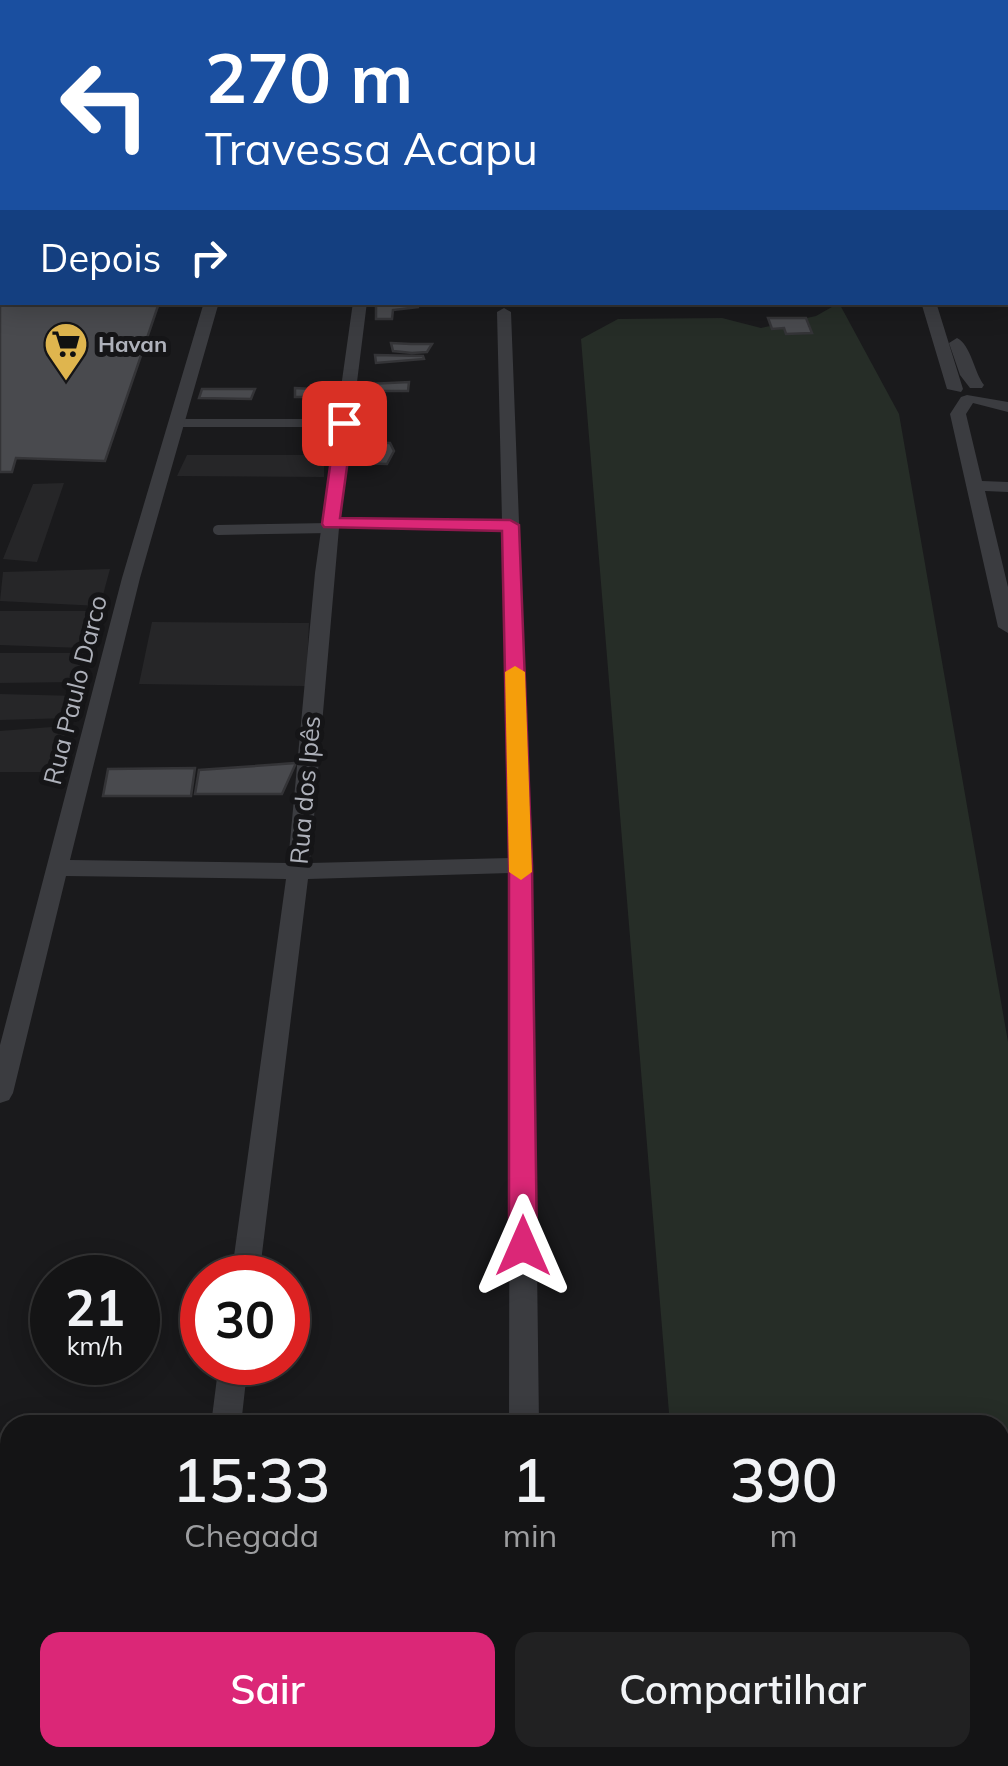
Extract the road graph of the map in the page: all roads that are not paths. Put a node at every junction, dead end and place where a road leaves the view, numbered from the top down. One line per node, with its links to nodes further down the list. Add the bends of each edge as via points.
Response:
1 (211, 305): 8 (street, Rua Paulo Darco)
2 (360, 305): 9 (street, Rua dos Ipês)
3 (929, 305): 6 (street)
4 (944, 305): 6 (street)
5 (504, 312): 12 (street)
6 (969, 394): 7 (street); 10 (street, via 958,414)
7 (1008, 407)
8 (176, 423): 9 (lane); 18 (street, Rua Paulo Darco)
9 (344, 423): 13 (street, Rua dos Ipês)
10 (975, 486): 11 (street); 15 (street)
11 (1008, 487)
12 (510, 525): 13 (street); 17 (street)
13 (330, 526): 14 (lane); 19 (street, Rua dos Ipês)
14 (218, 530)
15 (1002, 580): 16 (street)
16 (1008, 627)
17 (521, 865): 19 (street); 24 (street)
18 (59, 868): 19 (street); 20 (street, Rua Paulo Darco)
19 (298, 871): 21 (street, Rua dos Ipês)
20 (0, 1093)
21 (248, 1255)
22 (231, 1385): 23 (street)
23 (227, 1415)
24 (524, 1415)

